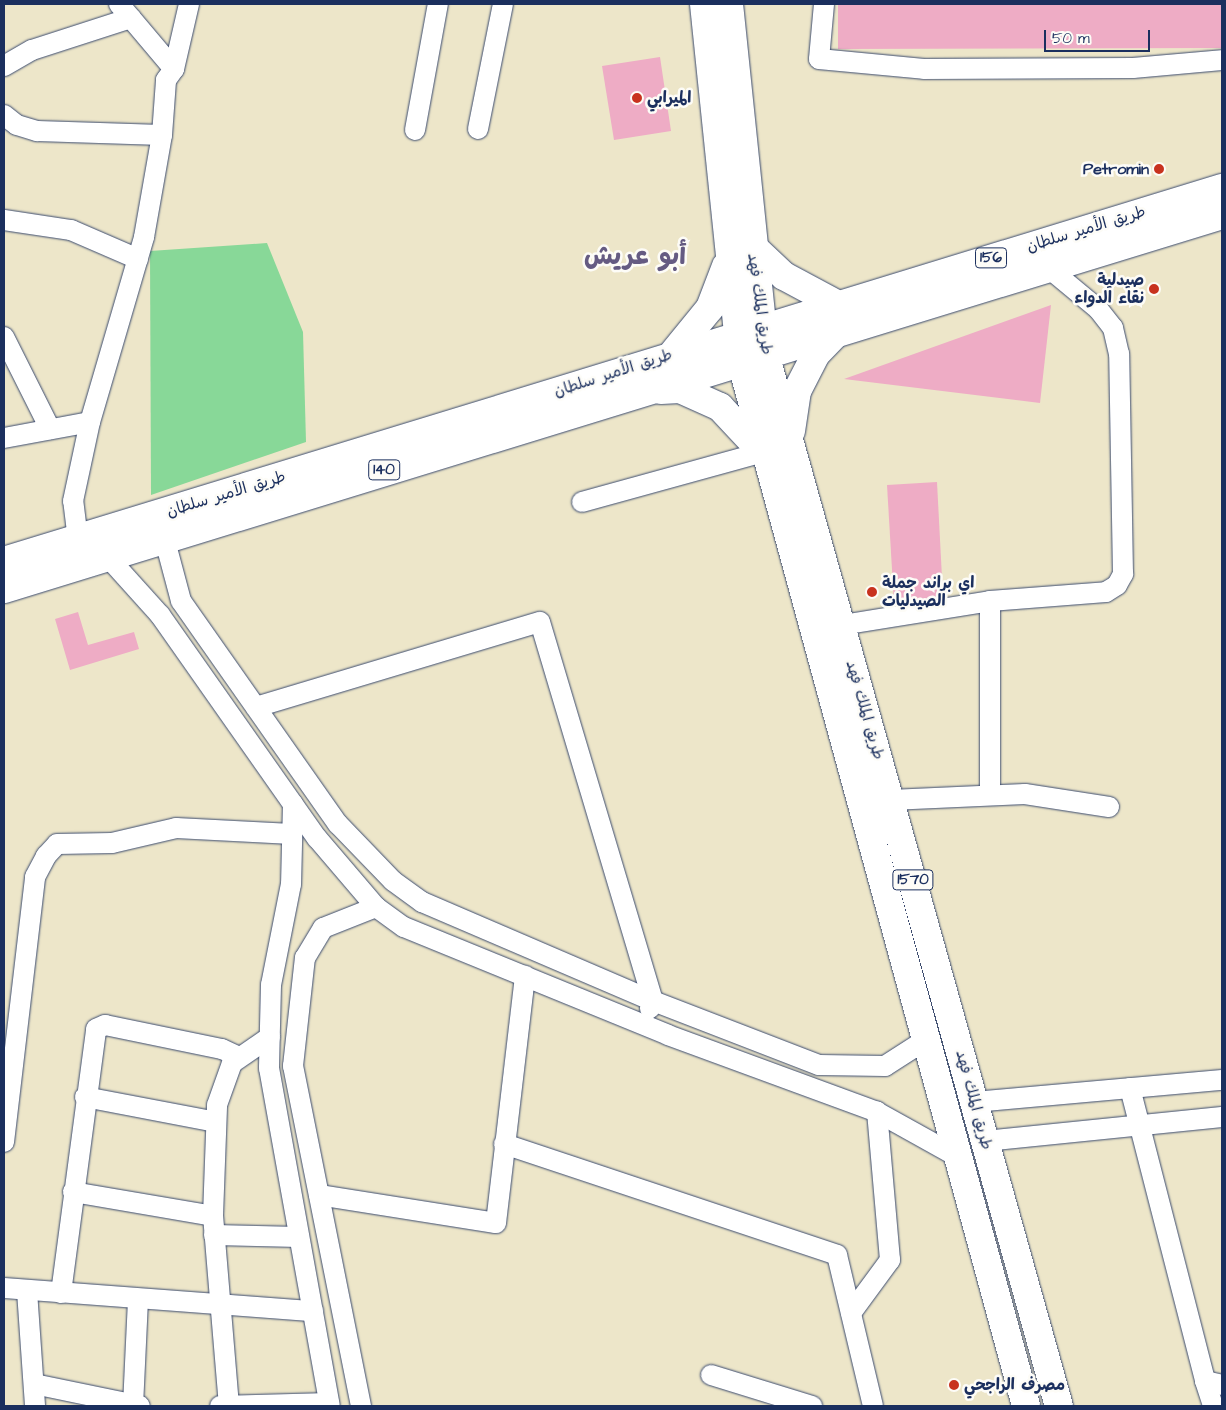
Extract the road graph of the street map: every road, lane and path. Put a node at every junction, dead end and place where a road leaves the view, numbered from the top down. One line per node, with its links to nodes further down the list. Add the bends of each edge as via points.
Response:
1 (189, 4): 10 (street)
2 (438, 4): 13 (street)
3 (503, 4): 12 (street)
4 (704, 4): 18 (highway, طريق الملك فهد)
5 (728, 4): 18 (highway, طريق الملك فهد)
6 (824, 4): 8 (street, via 819,59 924,69 1133,68)
7 (125, 11): 9 (street, via 32,50); 10 (street)
8 (1222, 60)
9 (4, 66)
10 (174, 69): 14 (street, via 166,80)
11 (4, 115): 14 (street, via 17,125 36,131)
12 (478, 129)
13 (415, 130)
14 (162, 135): 19 (street)
15 (1222, 188): 21 (highway, طريق الأمير سلطان / 156)
16 (1222, 215): 20 (highway, طريق الأمير سلطان / 156)
17 (4, 220): 19 (street, via 48,223)
18 (740, 252): 21 (highway); 24 (highway, طريق الملك فهد); 25 (highway, via 710,308)
19 (138, 259): 27 (street)
20 (1051, 270): 22 (highway, طريق الأمير سلطان / 156); 37 (street, via 1098,309 1113,328 1119,354 1123,574 1106,592)
21 (838, 305): 24 (highway, طريق الأمير سلطان / 156)
22 (837, 332): 24 (highway, طريق الأمير سلطان / 156); 30 (highway, via 816,354 797,391)
23 (4, 337): 28 (street)
24 (750, 344): 25 (highway, طريق الأمير سلطان / 140); 26 (highway, طريق الأمير سلطان / 140); 30 (highway, طريق الملك فهد / 1570)
25 (672, 354): 33 (highway, طريق الأمير سلطان / 140)
26 (644, 391): 30 (highway, via 680,389 701,396); 32 (highway, طريق الأمير سلطان / 140)
27 (90, 422): 28 (street); 33 (street, via 73,501)
28 (50, 429): 29 (street)
29 (4, 438)
30 (776, 455): 31 (street); 38 (highway, طريق الملك فهد / 1570); 52 (highway, طريق الملك فهد / 1570)
31 (582, 502)
32 (164, 537): 34 (highway, طريق الأمير سلطان / 140); 39 (street, via 180,601)
33 (78, 540): 35 (highway, طريق الأمير سلطان / 140)
34 (106, 555): 36 (highway, طريق الأمير سلطان / 140); 40 (street, via 160,615)
35 (4, 561)
36 (4, 589)
37 (990, 601): 38 (street); 42 (street)
38 (842, 625): 43 (highway, طريق الملك فهد / 1570)
39 (220, 657): 40 (street); 41 (street)
40 (199, 672): 44 (street)
41 (256, 708): 49 (street, via 338,824 393,880 422,902); 49 (street, via 540,622)
42 (990, 793): 43 (street); 45 (street)
43 (890, 800): 57 (highway, طريق الملك فهد / 1570)
44 (292, 804): 46 (street); 47 (street)
45 (1108, 807)
46 (292, 834): 51 (street, via 291,884 271,985); 63 (street, via 176,828 112,843 57,844 35,877)
47 (376, 907): 48 (street, via 404,927); 67 (street, via 323,928 305,958 293,1066)
48 (525, 976): 50 (street); 64 (street)
49 (653, 1001): 50 (street); 52 (street, via 819,1065 886,1066)
50 (644, 1024): 58 (street)
51 (270, 1037): 53 (street); 69 (street, via 270,1068)
52 (927, 1039): 65 (highway, طريق الملك فهد / 1570)
53 (239, 1057): 56 (street, via 222,1049 104,1025 96,1029 92,1038); 60 (street, via 223,1082)
54 (1222, 1080): 55 (street)
55 (1130, 1088): 57 (street); 61 (street)
56 (85, 1097): 60 (street); 66 (street)
57 (974, 1102): 62 (highway, طريق الملك فهد / 1570)
58 (877, 1112): 65 (street); 76 (street, via 892,1246 885,1272)
59 (1222, 1117): 61 (street)
60 (216, 1122): 68 (street)
61 (1140, 1127): 62 (street); 78 (street)
62 (984, 1141): 88 (highway, طريق الملك فهد / 1570)
63 (4, 1142)
64 (504, 1144): 67 (street, via 496,1223); 76 (street, via 837,1255)
65 (958, 1157): 87 (highway, طريق الملك فهد / 1570)
66 (73, 1192): 68 (street); 72 (street)
67 (319, 1195): 84 (street)
68 (214, 1226): 69 (street); 74 (street)
69 (299, 1237): 75 (street)
70 (4, 1288): 71 (street)
71 (27, 1291): 72 (street); 79 (street)
72 (61, 1293): 73 (street)
73 (138, 1299): 74 (street); 82 (street)
74 (220, 1304): 75 (street); 83 (street)
75 (313, 1311): 80 (street)
76 (851, 1313): 86 (street)
77 (711, 1375): 85 (street)
78 (1214, 1383): 89 (street)
79 (34, 1384): 81 (street); 82 (street)
80 (329, 1404): 83 (street)
81 (35, 1406)
82 (135, 1406)
83 (226, 1406)
84 (361, 1406)
85 (812, 1406)
86 (873, 1406)
87 (1026, 1406)
88 (1059, 1406)
89 (1213, 1406)

